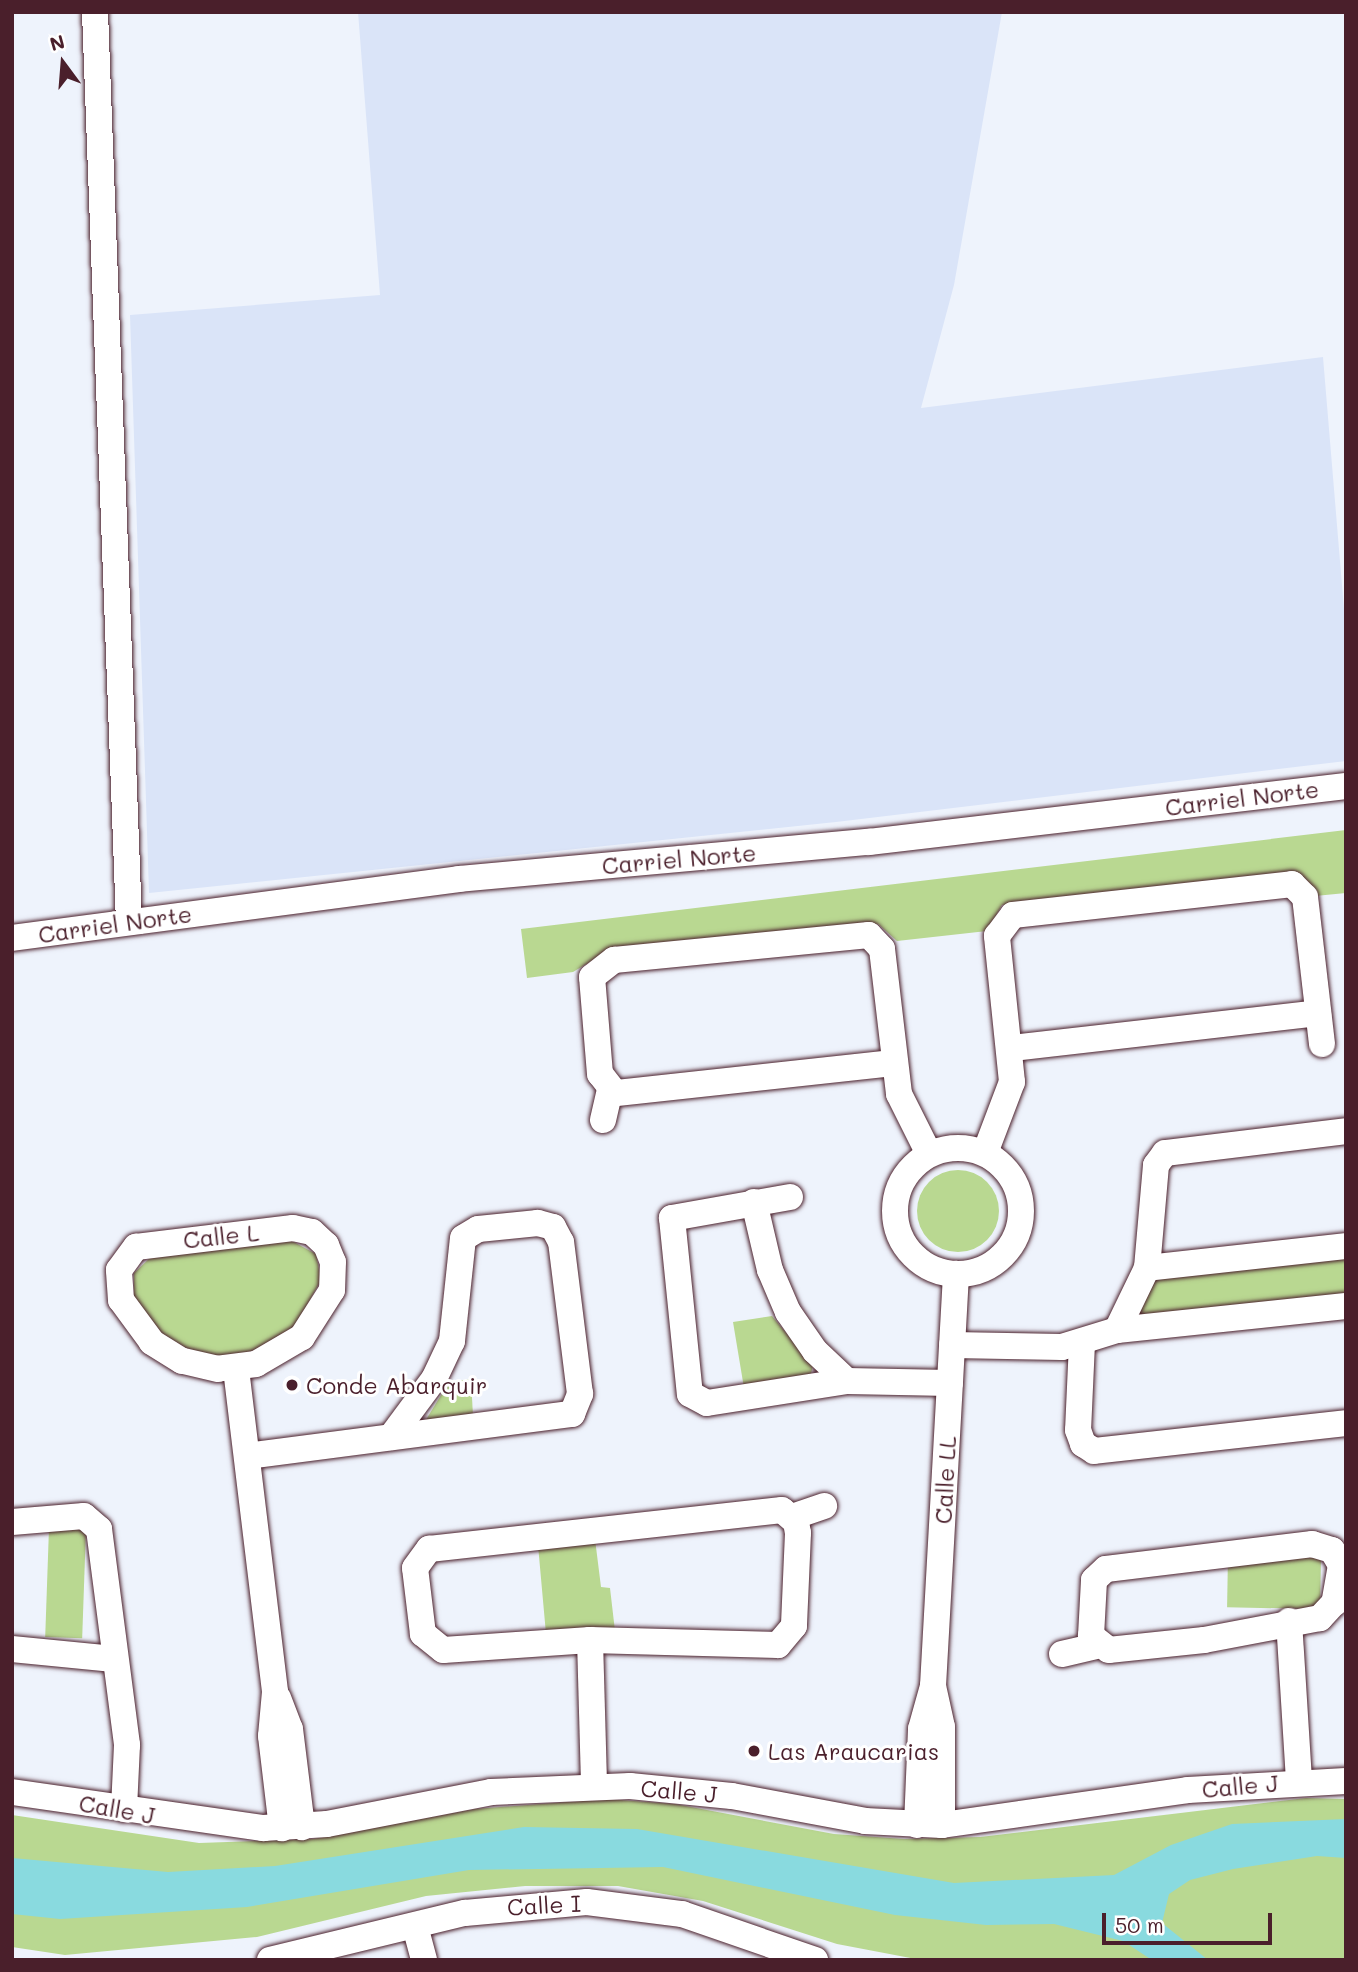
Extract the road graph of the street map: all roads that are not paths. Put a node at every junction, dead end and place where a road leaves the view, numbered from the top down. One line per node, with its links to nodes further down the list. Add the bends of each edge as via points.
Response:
1 (95, 12): 3 (street)
2 (1346, 786): 3 (street, Carriel Norte, via 869,842 459,879)
3 (129, 922): 4 (street, Carriel Norte)
4 (12, 938)
5 (1318, 1013): 6 (street); 7 (street); 7 (street, via 1305,897 1297,887 1280,883 1007,918 998,943)
6 (1322, 1044)
7 (1012, 1048): 12 (street, via 1008,1099)
8 (893, 1063): 9 (street, via 622,1094); 9 (street, via 882,949 874,938 856,933 607,962 590,984 600,1074); 13 (street, via 904,1111)
9 (610, 1090): 10 (street)
10 (603, 1120)
11 (1346, 1131): 17 (street, via 1165,1153 1156,1165)
12 (985, 1153): 13 (street, via 963,1148); 18 (street, via 1012,1178 1021,1201 1020,1226 1009,1248 992,1265)
13 (929, 1154): 18 (street, via 901,1181 894,1219 902,1243 920,1262)
14 (790, 1197): 15 (street)
15 (754, 1202): 24 (street, via 770,1270 788,1312 815,1351); 24 (street, via 682,1212 670,1223 690,1394 707,1403)
16 (1346, 1246): 17 (street)
17 (1147, 1268): 20 (street)
18 (956, 1274): 22 (street, Calle LL)
19 (1346, 1306): 20 (street)
20 (1118, 1330): 21 (street)
21 (1082, 1343): 22 (street, via 1041,1348); 26 (street, via 1078,1430 1083,1444 1094,1451)
22 (952, 1346): 25 (street, Calle LL)
23 (236, 1369): 23 (street, Calle L, via 289,1347 323,1312 334,1269 323,1241 293,1228 151,1243 130,1252 119,1270 118,1290 139,1329 182,1361); 28 (street)
24 (847, 1381): 25 (street)
25 (950, 1383): 44 (street, Calle LL, via 933,1686 942,1727)
26 (1346, 1423)
27 (391, 1437): 27 (street, via 567,1417 575,1410 580,1394 561,1242 553,1227 538,1223 478,1229 463,1238 452,1340 434,1379); 28 (street)
28 (247, 1456): 45 (street, via 275,1692 289,1729)
29 (824, 1506): 30 (street)
30 (792, 1517): 34 (street, via 798,1533 794,1626 784,1642); 34 (street, via 776,1510 435,1548 416,1562 423,1634 437,1649)
31 (12, 1522): 38 (street, via 76,1515 96,1524)
32 (1342, 1551): 33 (street, via 1331,1610 1320,1618); 35 (street, via 1312,1545 1105,1569 1092,1586 1090,1631)
33 (1289, 1622): 35 (street, via 1186,1643 1109,1650); 39 (street)
34 (590, 1640): 41 (street)
35 (1097, 1646): 37 (street)
36 (12, 1649): 38 (street)
37 (1062, 1654)
38 (114, 1659): 43 (street, via 128,1754)
39 (1298, 1781): 40 (street, Calle J); 44 (street, Calle J, via 1175,1792)
40 (1346, 1781)
41 (594, 1786): 44 (street, Calle J, via 699,1791); 45 (street, Calle J, via 491,1792)
42 (12, 1792): 43 (street, Calle J)
43 (124, 1809): 45 (street, Calle J, via 206,1824)
44 (929, 1825)
45 (292, 1827)
46 (415, 1926): 47 (street, Calle I); 48 (street); 49 (street, Calle I, via 523,1904 618,1904 682,1914)
47 (270, 1960)
48 (424, 1960)
49 (815, 1960)

